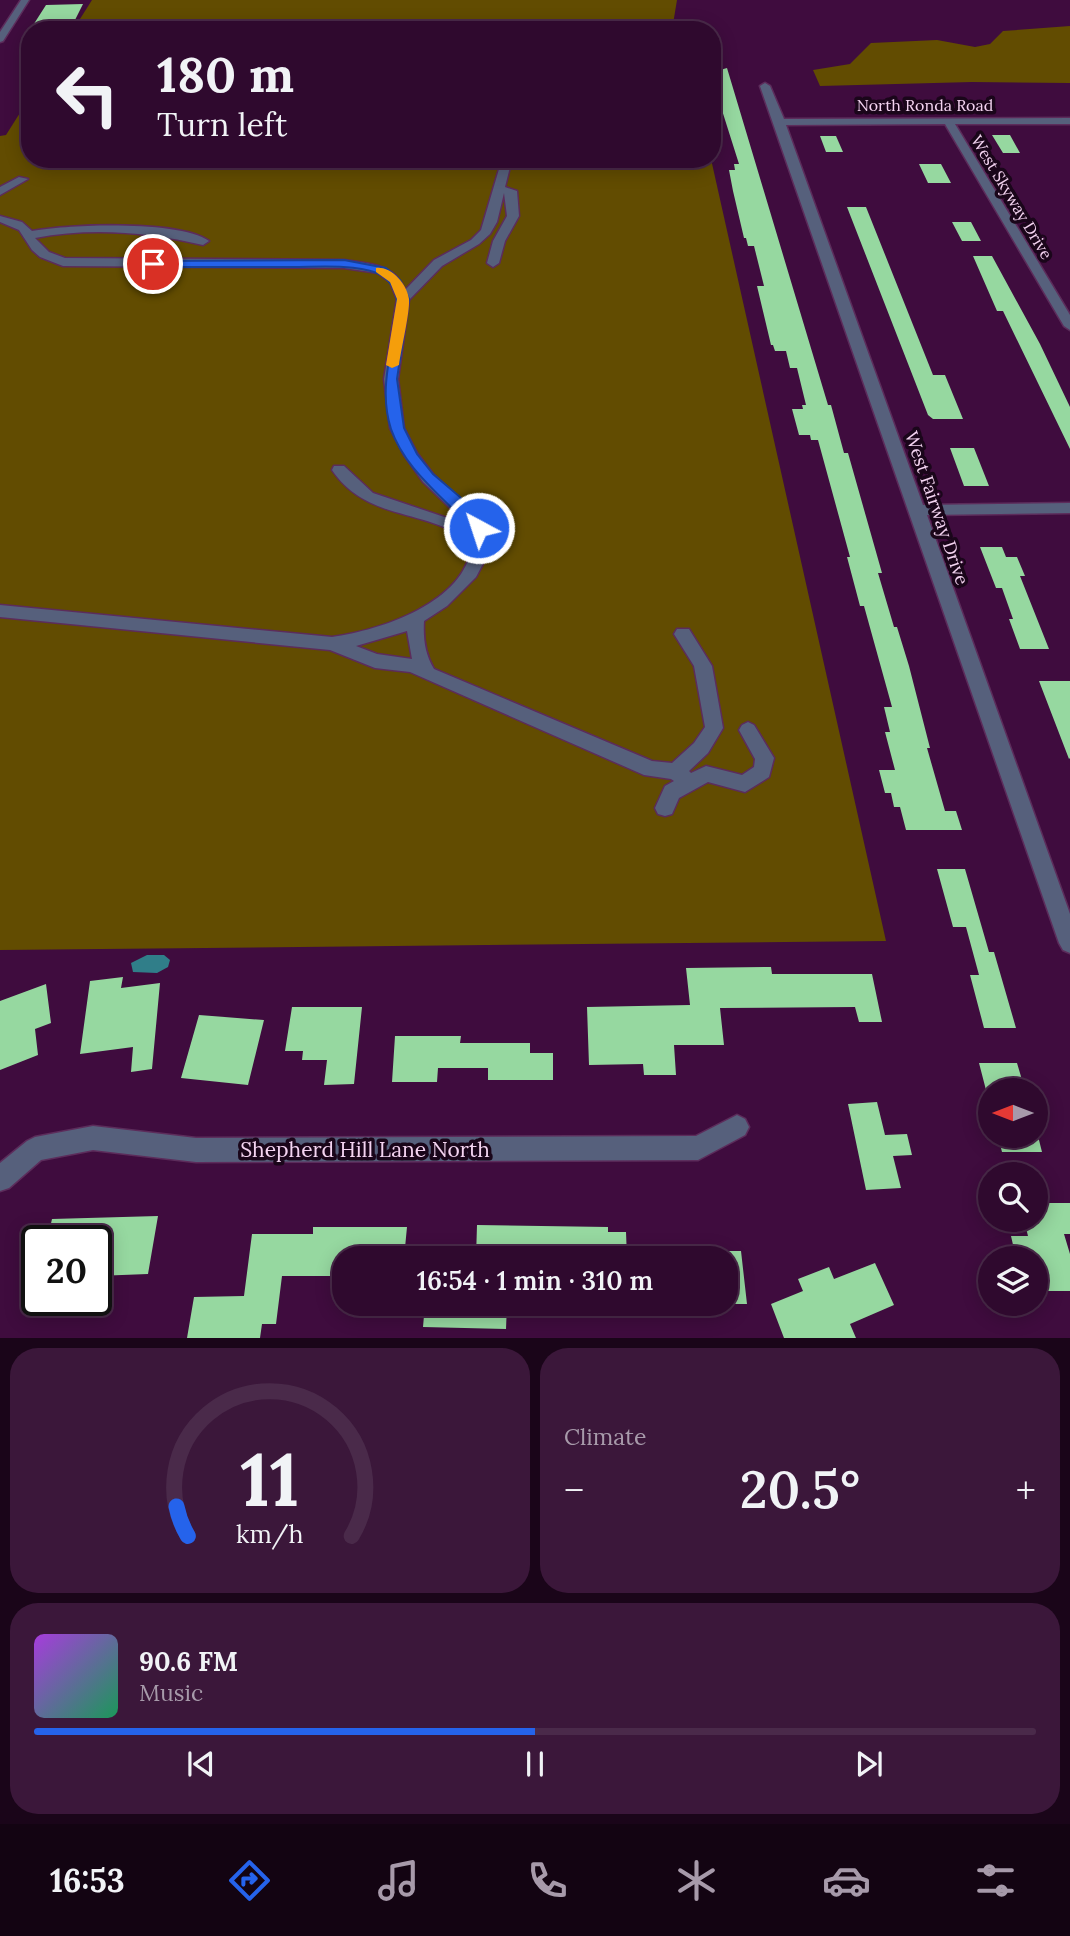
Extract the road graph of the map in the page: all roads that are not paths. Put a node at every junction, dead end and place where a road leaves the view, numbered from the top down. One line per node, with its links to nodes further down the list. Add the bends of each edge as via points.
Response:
1 (25, 0): 2 (street)
2 (0, 39)
3 (765, 86): 6 (street, West Fairway Drive)
4 (948, 121): 5 (street, North Ronda Road); 6 (street, North Ronda Road); 20 (street, West Skyway Drive)
5 (1070, 121)
6 (780, 122): 23 (street, West Fairway Drive)
7 (505, 168): 9 (street)
8 (23, 179): 10 (street)
9 (499, 189): 14 (street, via 511,191 513,216); 15 (street, via 492,222)
10 (0, 192)
11 (0, 219): 12 (street, via 17,223)
12 (31, 235): 13 (street, via 73,229 162,231); 18 (street, via 39,251 63,262 344,264 382,271)
13 (203, 241)
14 (499, 241): 15 (street); 16 (street)
15 (475, 242): 17 (street, via 438,263)
16 (493, 263)
17 (424, 277): 18 (street); 19 (street)
18 (395, 280): 19 (street)
19 (403, 299): 24 (street, via 391,379 397,428 428,478 474,520)
20 (1070, 326)
21 (339, 470): 24 (street, via 369,497 457,524)
22 (1070, 508): 23 (street)
23 (917, 510): 32 (street, West Fairway Drive)
24 (480, 542): 26 (street, via 477,565 465,582)
25 (0, 611): 28 (street)
26 (416, 618): 28 (street, via 366,639); 29 (street, via 414,641)
27 (683, 634): 31 (street, via 695,647 707,674 713,728)
28 (332, 644): 29 (street)
29 (428, 674): 31 (street, via 651,768 660,782)
30 (748, 730): 31 (street, via 765,758 762,771 745,784 705,774)
31 (675, 789)
32 (1070, 943)
33 (737, 1127): 34 (street, Shepherd Hill Lane North, via 698,1148 196,1150 93,1138 35,1149)
34 (0, 1179)

